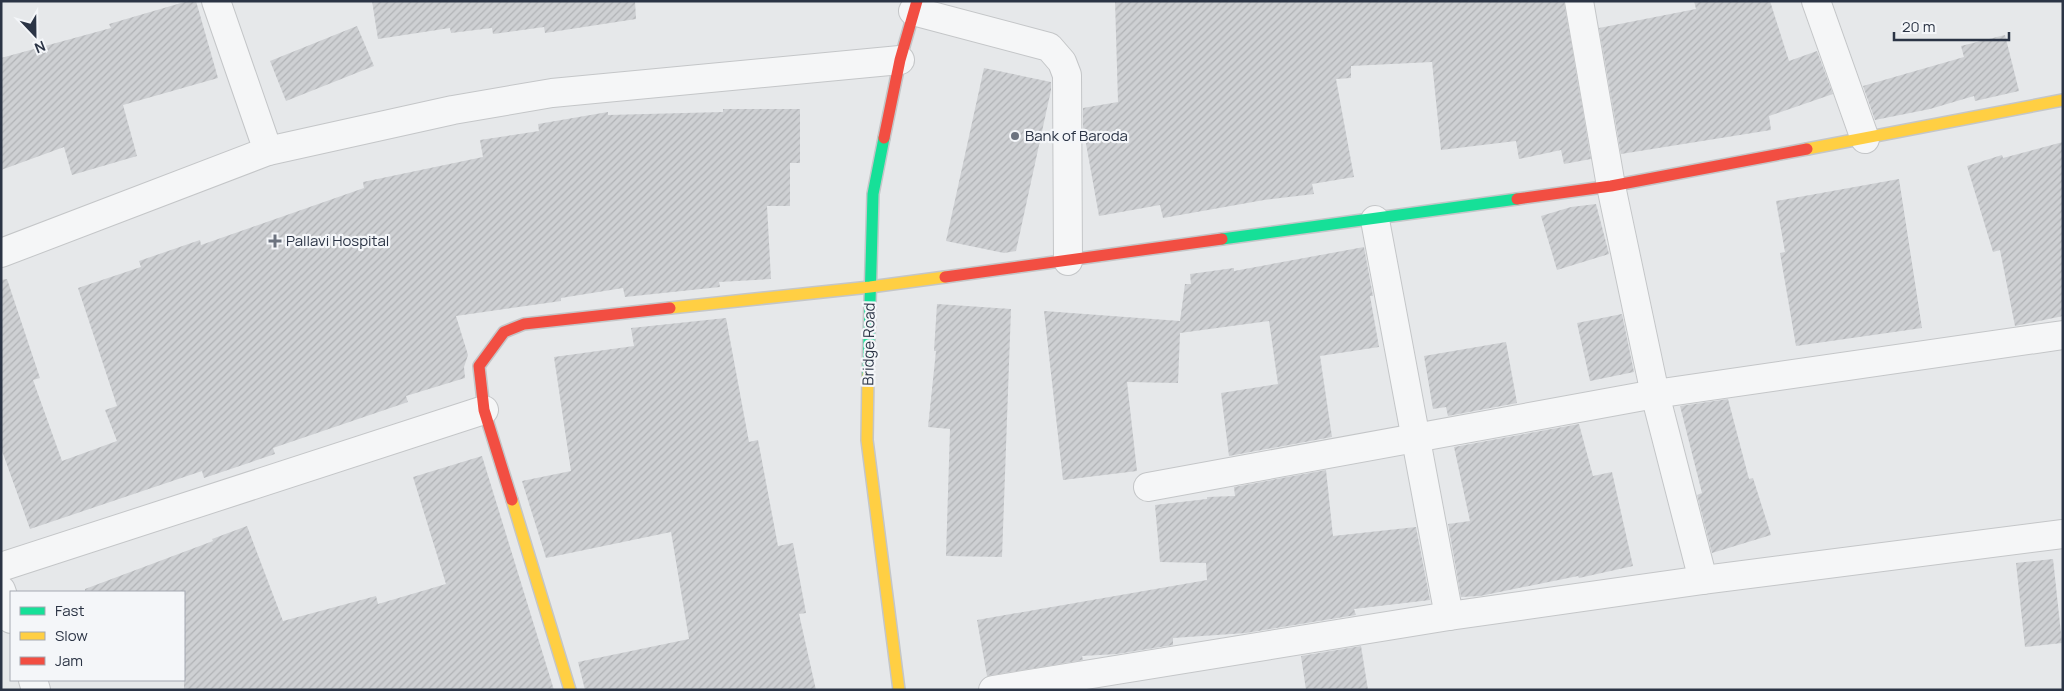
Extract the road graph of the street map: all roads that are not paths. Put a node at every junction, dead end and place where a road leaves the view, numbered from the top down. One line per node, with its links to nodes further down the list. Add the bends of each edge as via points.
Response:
1 (216, 1): 8 (street)
2 (1579, 1): 9 (street)
3 (1816, 1): 7 (street)
4 (915, 6): 5 (street, Bridge Road); 12 (street, via 1049,47 1062,62 1067,75)
5 (900, 60): 8 (street, via 552,92); 13 (street, Bridge Road, via 873,194)
6 (2063, 100): 7 (street)
7 (1865, 139): 9 (street)
8 (268, 150): 11 (street)
9 (1611, 186): 10 (street); 15 (street)
10 (1375, 220): 12 (street); 17 (street)
11 (1, 253)
12 (1068, 261): 13 (street)
13 (870, 286): 16 (street, via 524,324 504,332 479,366); 26 (street, Bridge Road, via 867,440)
14 (2063, 335): 15 (street)
15 (1655, 394): 17 (street); 21 (street)
16 (484, 410): 20 (street); 25 (street)
17 (1416, 436): 18 (street); 24 (street)
18 (1148, 487)
19 (2063, 534): 21 (street)
20 (1, 567)
21 (1703, 580): 24 (street)
22 (1, 590): 23 (street)
23 (10, 616)
24 (1450, 616): 27 (street)
25 (570, 690)
26 (899, 690)
27 (993, 690)

